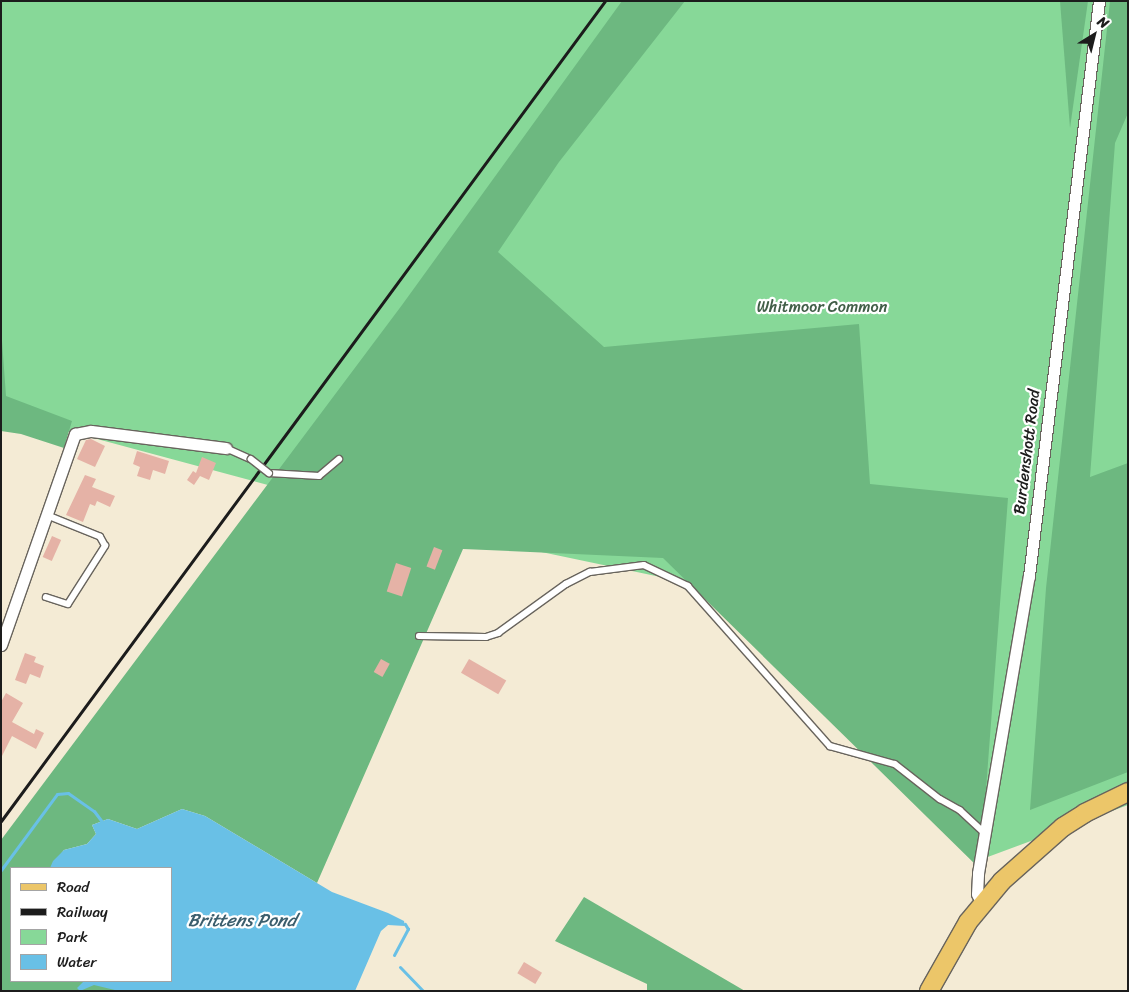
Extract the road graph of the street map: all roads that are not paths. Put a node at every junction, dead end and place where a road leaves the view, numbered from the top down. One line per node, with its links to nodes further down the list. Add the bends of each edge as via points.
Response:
1 (1099, 1): 9 (street, Burdenshott Road, via 1029,576)
2 (226, 448): 3 (lane, bridge, via 250,459 269,473 319,476); 4 (street, via 91,431 75,434)
3 (339, 459)
4 (48, 516): 5 (lane, via 100,537 105,546 68,604); 7 (street)
5 (46, 597)
6 (419, 636): 9 (lane, via 486,637 498,633 566,584 590,572 644,565 688,586 830,746 895,764)
7 (1, 645)
8 (1128, 792): 10 (main road, via 1085,812 1053,835)
9 (984, 832): 10 (street, Burdenshott Road, via 977,884)
10 (982, 903): 11 (main road, via 955,941)
11 (930, 991)

